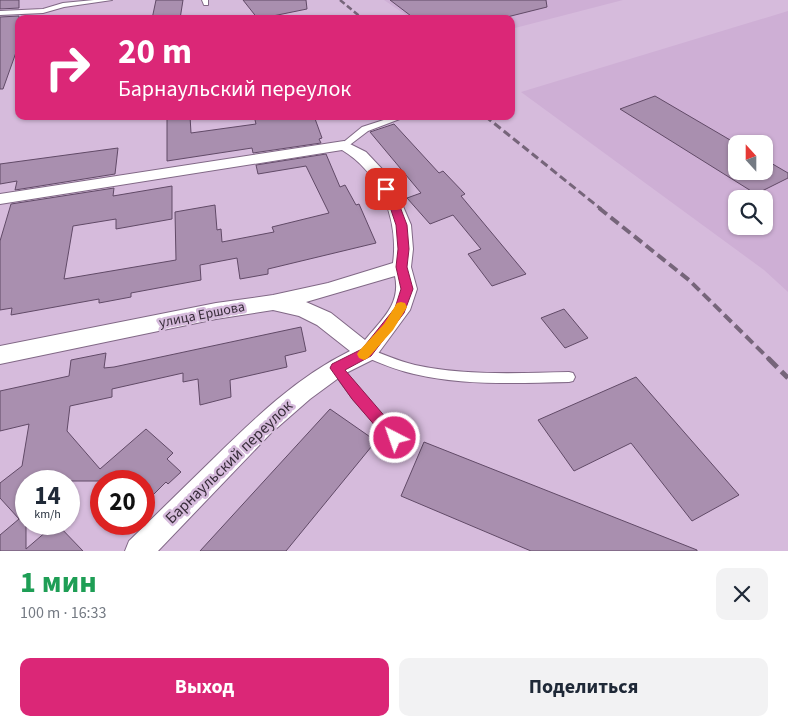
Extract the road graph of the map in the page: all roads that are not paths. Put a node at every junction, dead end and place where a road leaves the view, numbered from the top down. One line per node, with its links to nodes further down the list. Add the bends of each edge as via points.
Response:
1 (109, 0): 2 (lane, via 63,5 43,11)
2 (0, 13)
3 (392, 120): 4 (lane, via 365,129)
4 (344, 145): 5 (street); 6 (street, Барнаульский переулок, via 361,155 378,173 394,204 402,225)
5 (0, 199)
6 (402, 267): 7 (street, улица Ершова, via 328,290); 8 (street, Барнаульский переулок, via 407,289 400,310)
7 (273, 302): 8 (street, via 303,309 324,319); 9 (street, улица Ершова)
8 (367, 353): 10 (street, Барнаульский переулок); 11 (lane, via 383,361 425,371 487,378)
9 (0, 355)
10 (336, 368): 12 (lane); 13 (street, Барнаульский переулок, via 262,426)
11 (569, 377)
12 (395, 438)
13 (139, 551)

